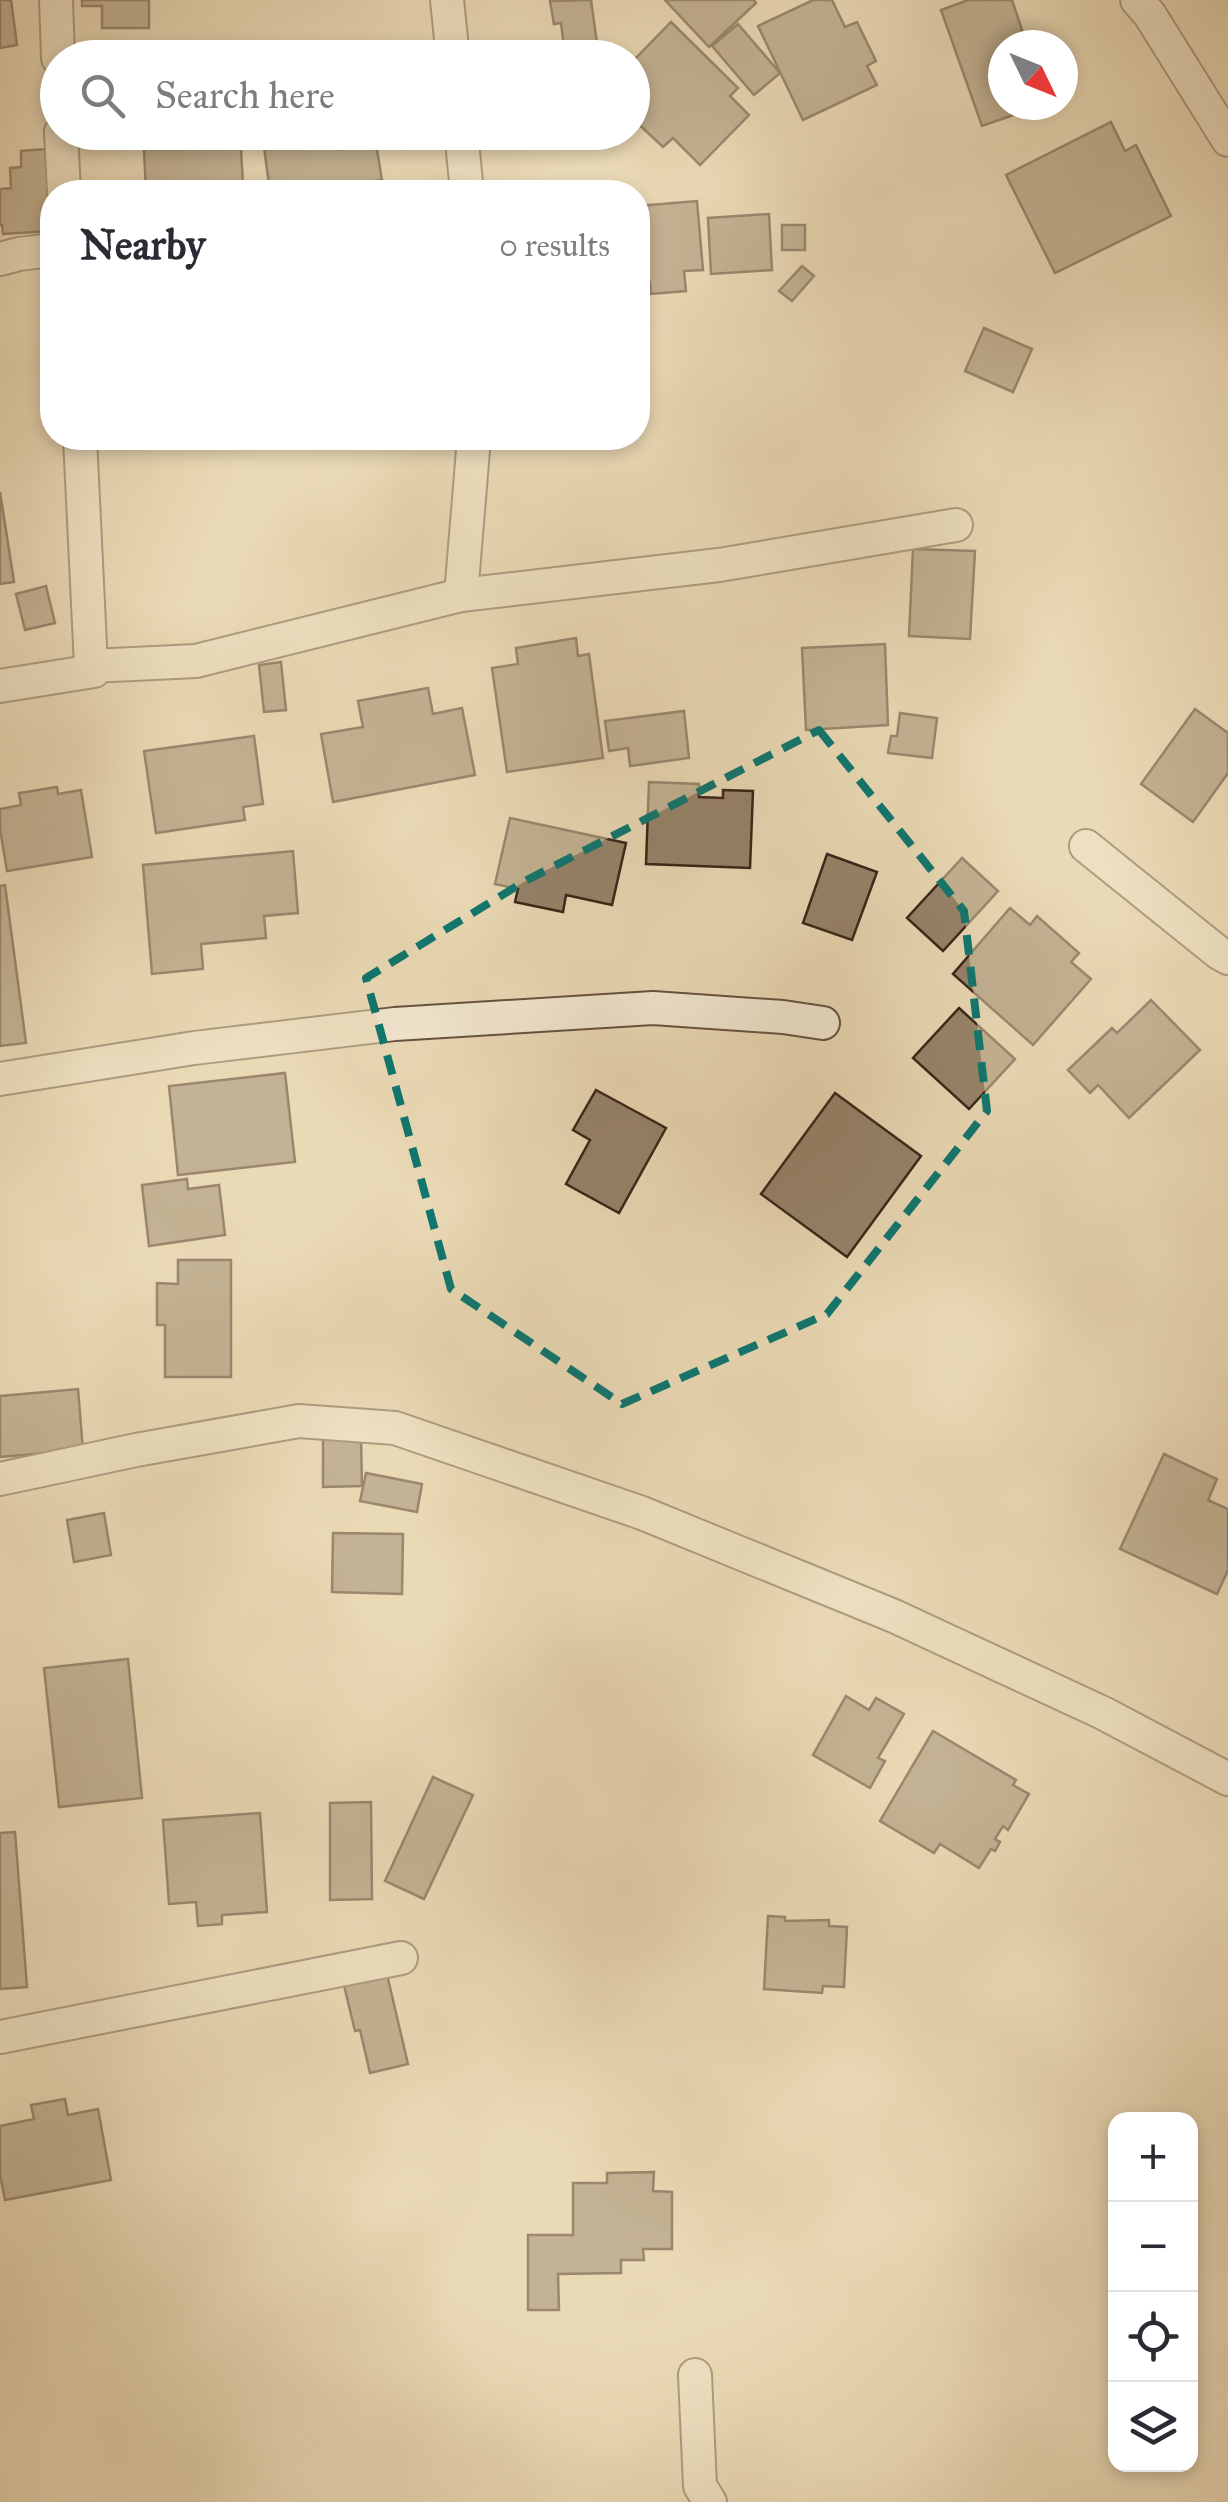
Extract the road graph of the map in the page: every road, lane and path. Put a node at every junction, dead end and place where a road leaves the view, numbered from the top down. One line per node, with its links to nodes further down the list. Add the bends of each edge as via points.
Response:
1 (56, 0): 4 (street)
2 (447, 0): 5 (street)
3 (1138, 0): 6 (street)
4 (57, 40)
5 (450, 40)
6 (1228, 140)
7 (63, 150): 9 (street)
8 (463, 150): 10 (street)
9 (64, 180)
10 (466, 180)
11 (40, 251): 12 (street)
12 (0, 259)
13 (81, 450): 17 (street)
14 (473, 450): 16 (street)
15 (956, 524): 16 (street, via 719,564)
16 (461, 595): 17 (street, via 196,660)
17 (91, 666): 18 (street)
18 (0, 686)
19 (1086, 846): 20 (street)
20 (1228, 958)
21 (822, 1024): 22 (street, via 653,1008 395,1024)
22 (0, 1079)
23 (0, 1479): 24 (street, via 300,1421 394,1428 642,1512 894,1616)
24 (1228, 1779)
25 (401, 1958): 26 (street)
26 (0, 2037)
27 (694, 2375): 28 (street, via 700,2486)
28 (710, 2502)

